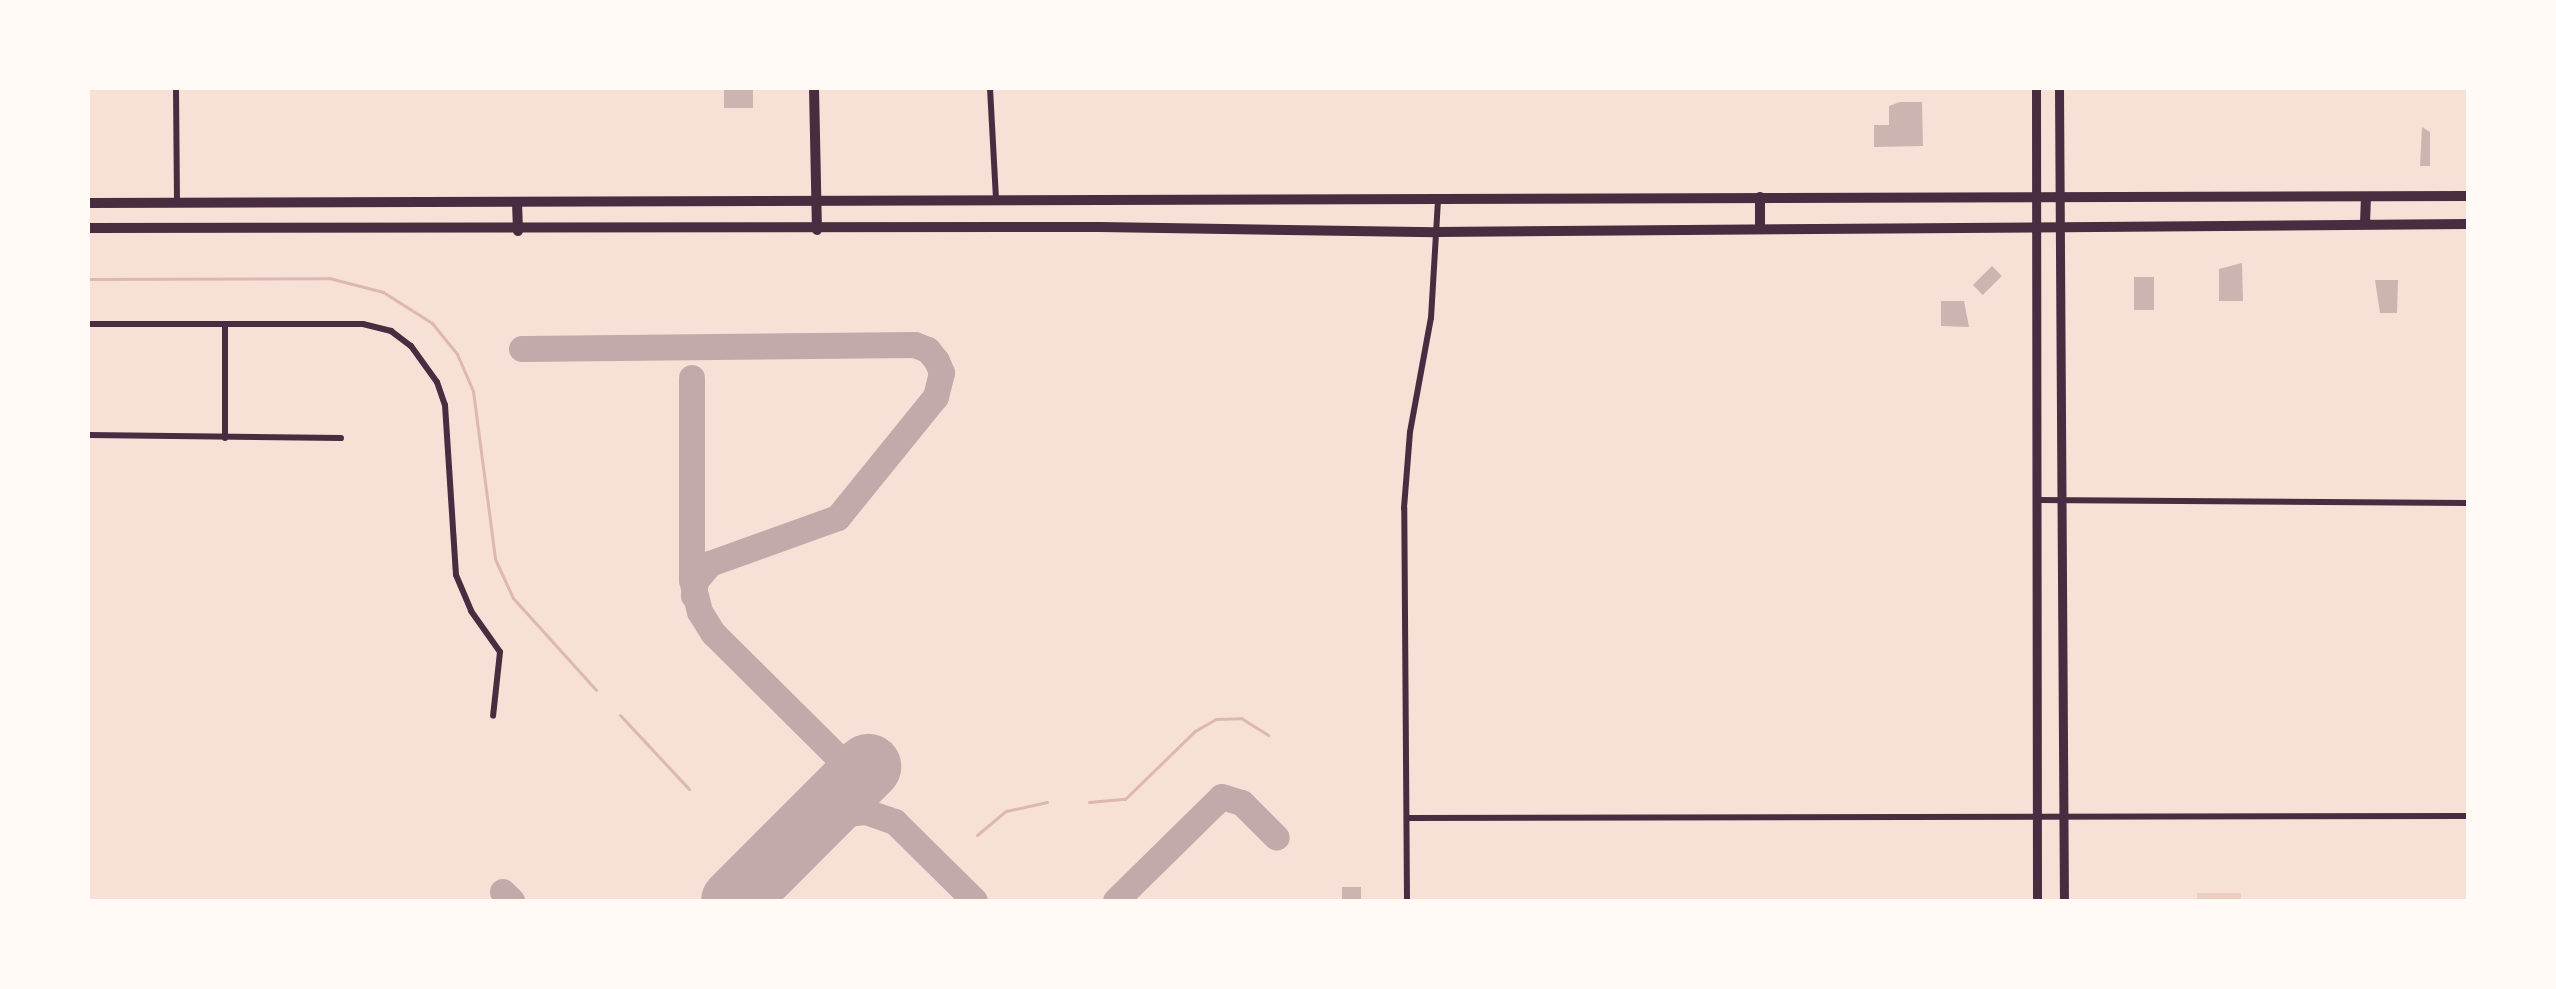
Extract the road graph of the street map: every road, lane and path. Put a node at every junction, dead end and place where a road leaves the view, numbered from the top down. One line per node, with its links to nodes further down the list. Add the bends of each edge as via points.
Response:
1 (176, 88): 14 (street)
2 (814, 88): 12 (main road)
3 (990, 88): 13 (street)
4 (2036, 88): 9 (main road)
5 (2059, 88): 10 (main road)
6 (2468, 196): 11 (main road)
7 (1439, 197): 8 (main road); 13 (main road); 25 (street)
8 (1760, 197): 9 (main road); 20 (main road)
9 (2036, 197): 10 (main road); 21 (main road)
10 (2061, 197): 11 (main road); 19 (main road)
11 (2366, 197): 17 (main road)
12 (816, 199): 13 (main road); 15 (main road); 23 (main road)
13 (996, 200)
14 (177, 202): 15 (main road); 16 (main road)
15 (517, 202): 24 (main road)
16 (88, 203)
17 (2365, 224): 18 (main road); 19 (main road)
18 (2468, 224)
19 (2061, 226): 21 (main road); 32 (main road)
20 (1760, 227): 21 (main road); 25 (main road)
21 (2036, 227): 31 (main road)
22 (88, 228): 24 (main road)
23 (817, 230): 24 (main road); 25 (main road)
24 (518, 231)
25 (1436, 232): 38 (street, via 1431,318 1410,432 1404,508)
26 (88, 324): 27 (street)
27 (225, 324): 29 (street); 34 (street, via 379,326 411,346 428,365 445,405 456,575 471,611 500,652)
28 (88, 435): 29 (street)
29 (225, 438): 30 (street)
30 (341, 438)
31 (2037, 500): 32 (street); 36 (main road)
32 (2063, 500): 33 (street); 37 (main road)
33 (2468, 503)
34 (493, 716)
35 (2468, 816): 37 (street)
36 (2037, 817): 37 (street); 38 (street); 40 (main road)
37 (2063, 817): 41 (main road)
38 (1408, 818): 39 (street)
39 (1407, 901)
40 (2037, 901)
41 (2064, 901)

